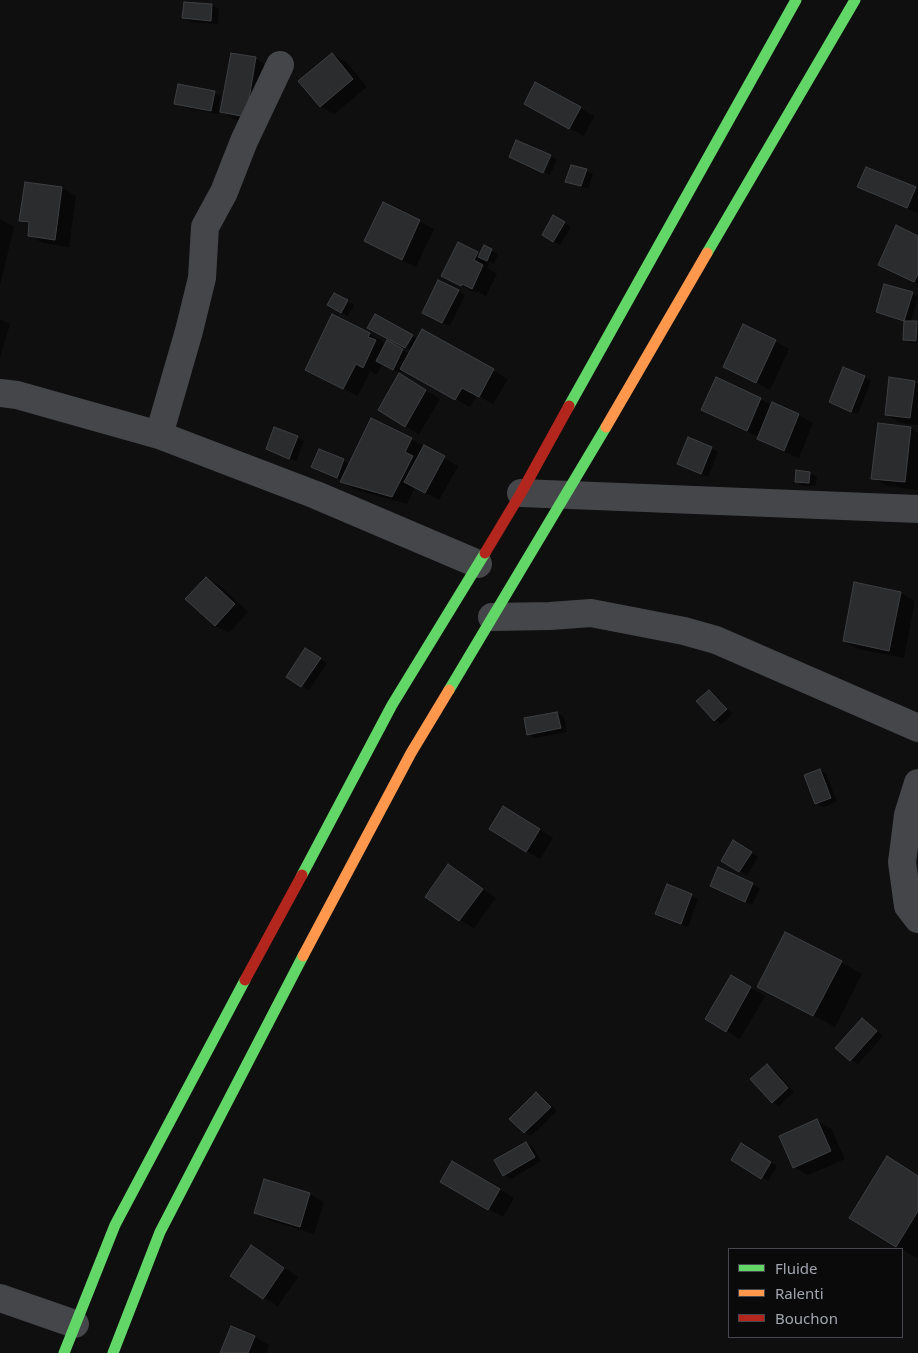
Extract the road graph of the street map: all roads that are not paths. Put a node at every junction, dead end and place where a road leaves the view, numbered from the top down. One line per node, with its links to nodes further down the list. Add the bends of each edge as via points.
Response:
1 (796, 0): 6 (main road)
2 (855, 0): 7 (main road)
3 (280, 65): 5 (street, via 224,192 205,227 202,278)
4 (0, 394): 5 (street, via 17,395)
5 (159, 435): 9 (street, via 316,495)
6 (521, 493): 7 (street); 9 (main road)
7 (566, 495): 8 (street); 10 (main road)
8 (918, 509)
9 (478, 564): 15 (main road, via 392,705 115,1225)
10 (492, 617): 11 (street, via 591,613 684,631 716,640); 17 (main road, via 411,753 160,1232)
11 (918, 728)
12 (918, 783): 13 (street, via 908,815 902,862 908,906)
13 (918, 919)
14 (0, 1298): 15 (street)
15 (76, 1324): 16 (main road)
16 (64, 1353)
17 (113, 1353)

